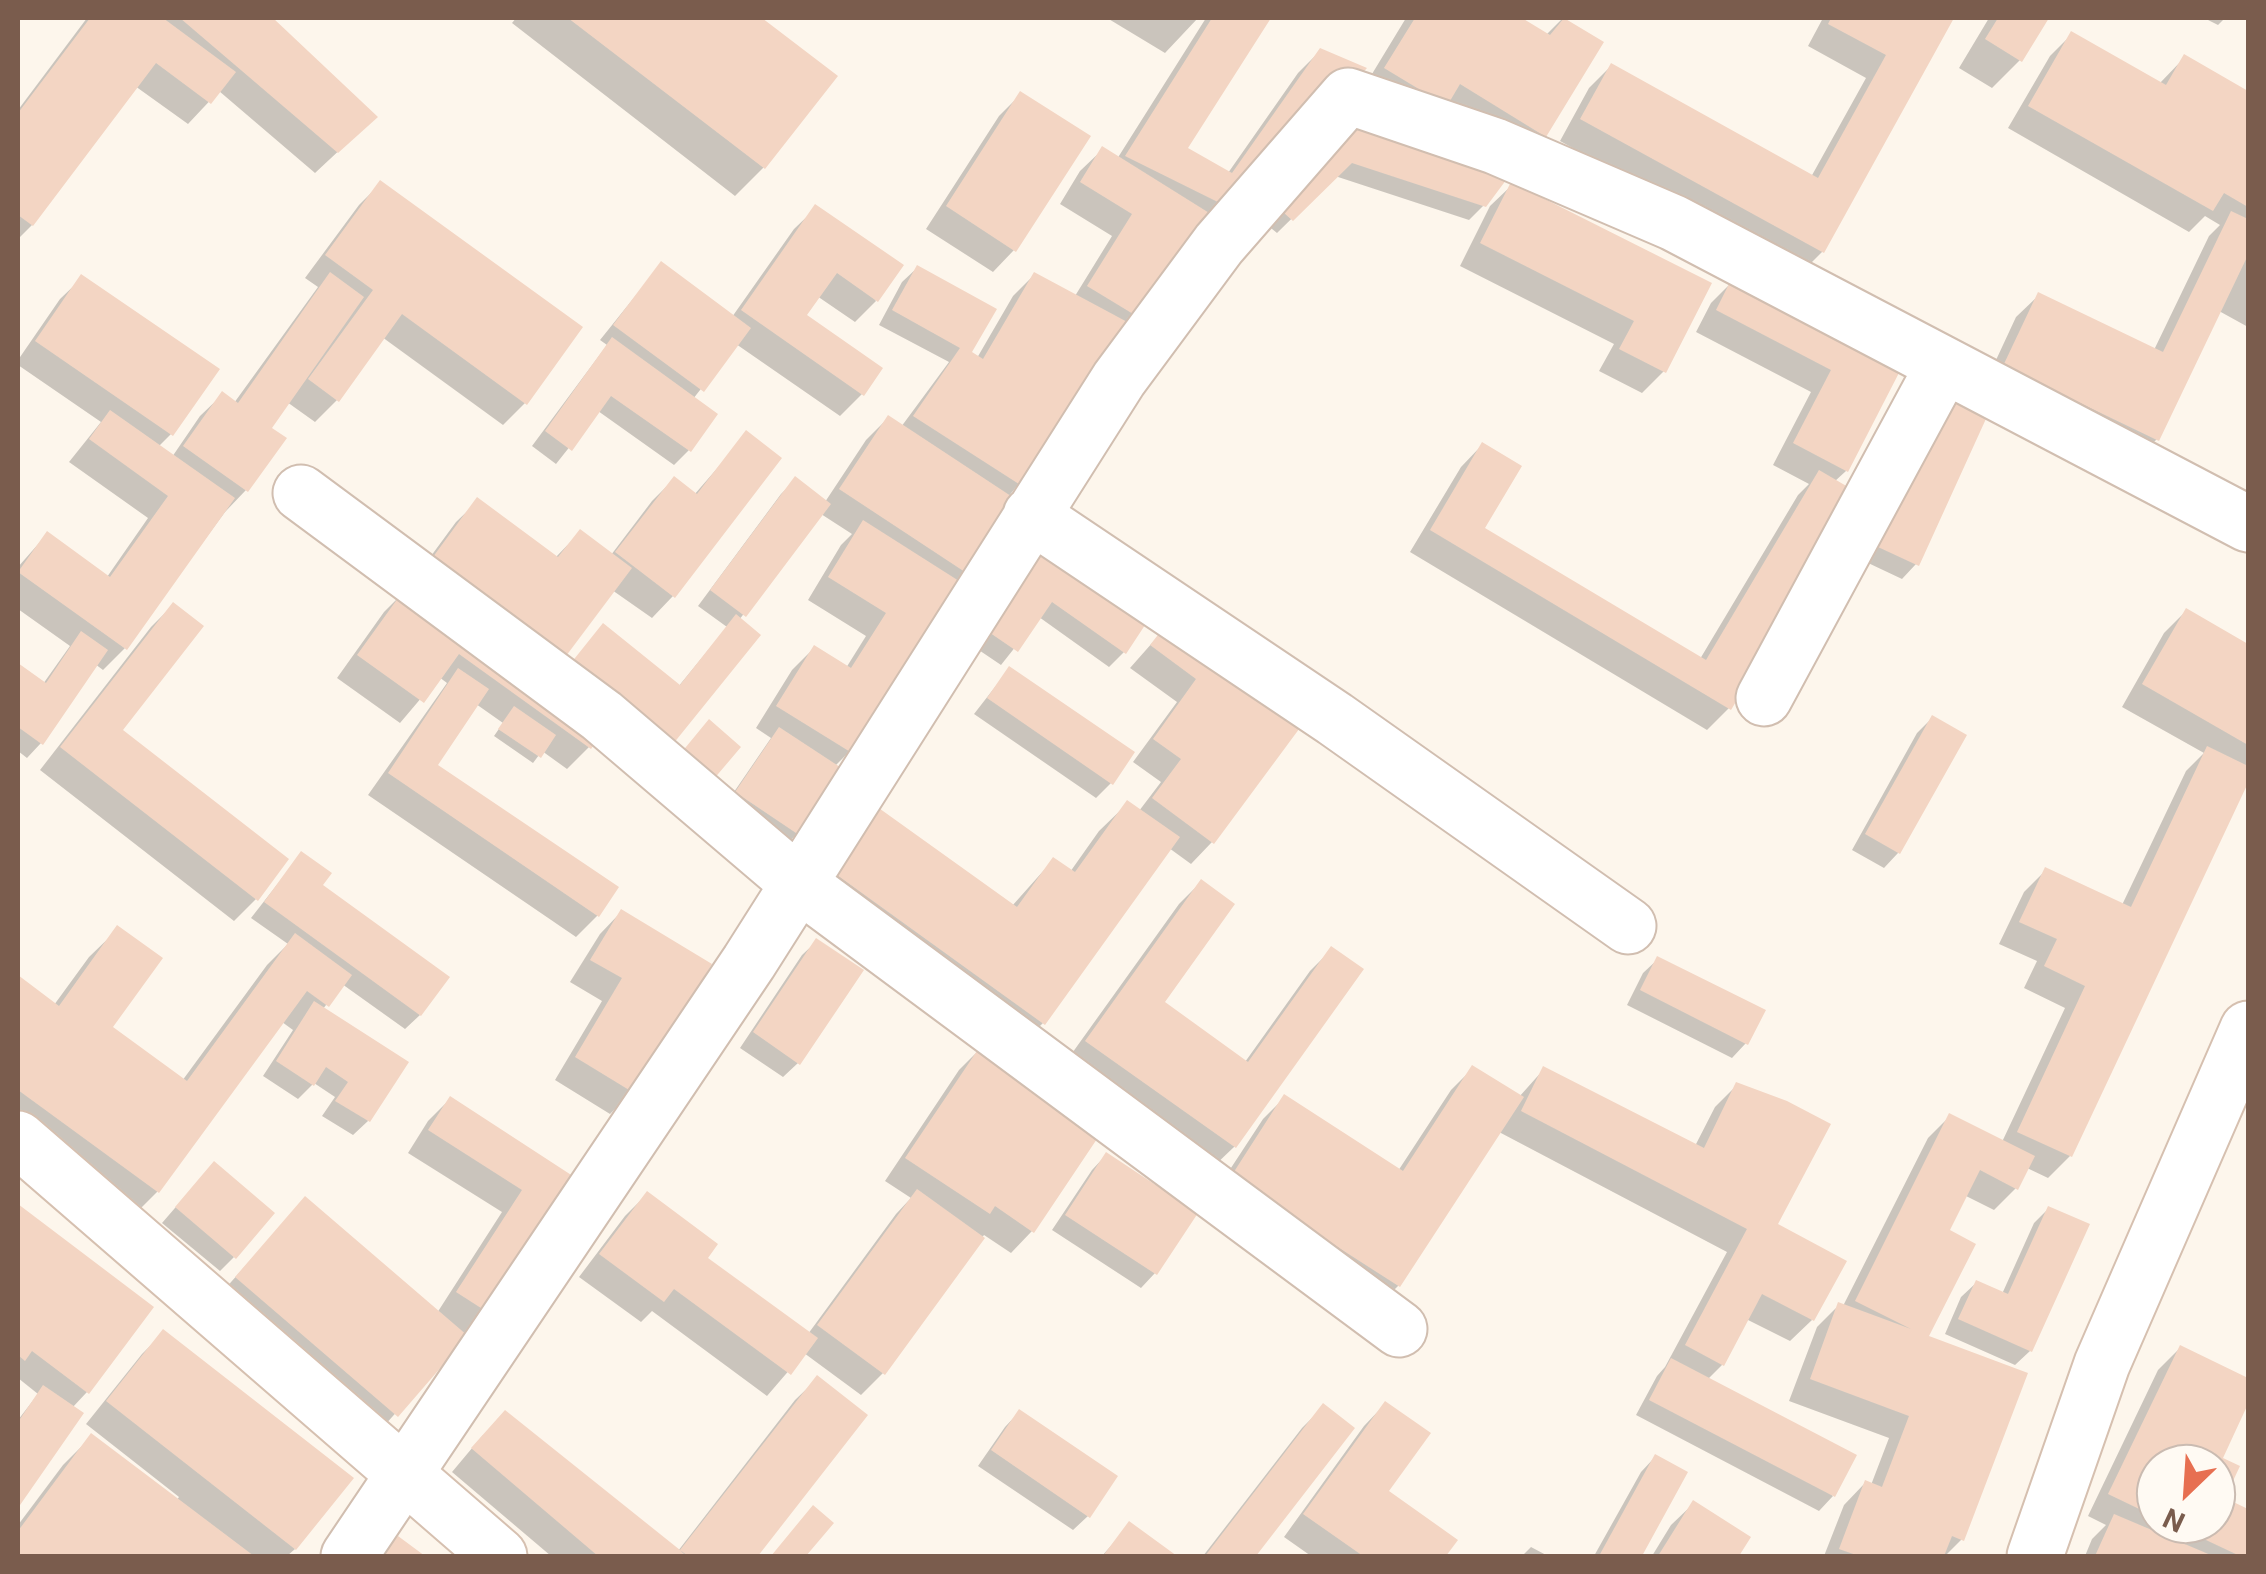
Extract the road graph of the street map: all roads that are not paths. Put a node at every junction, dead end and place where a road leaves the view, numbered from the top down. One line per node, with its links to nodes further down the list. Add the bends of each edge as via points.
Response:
1 (1944, 365): 3 (street, via 1674,224 1495,146 1348,96 1219,244 1119,379); 4 (street); 5 (street)
2 (301, 493): 6 (street, via 602,716)
3 (1031, 515): 6 (street); 7 (street)
4 (2248, 524)
5 (1764, 698)
6 (798, 883): 10 (street); 11 (street)
7 (1628, 926)
8 (2248, 1029): 14 (street, via 2102,1364)
9 (18, 1139): 11 (street)
10 (1399, 1329)
11 (404, 1475): 12 (street); 13 (street)
12 (349, 1556)
13 (499, 1556)
14 (2035, 1556)

